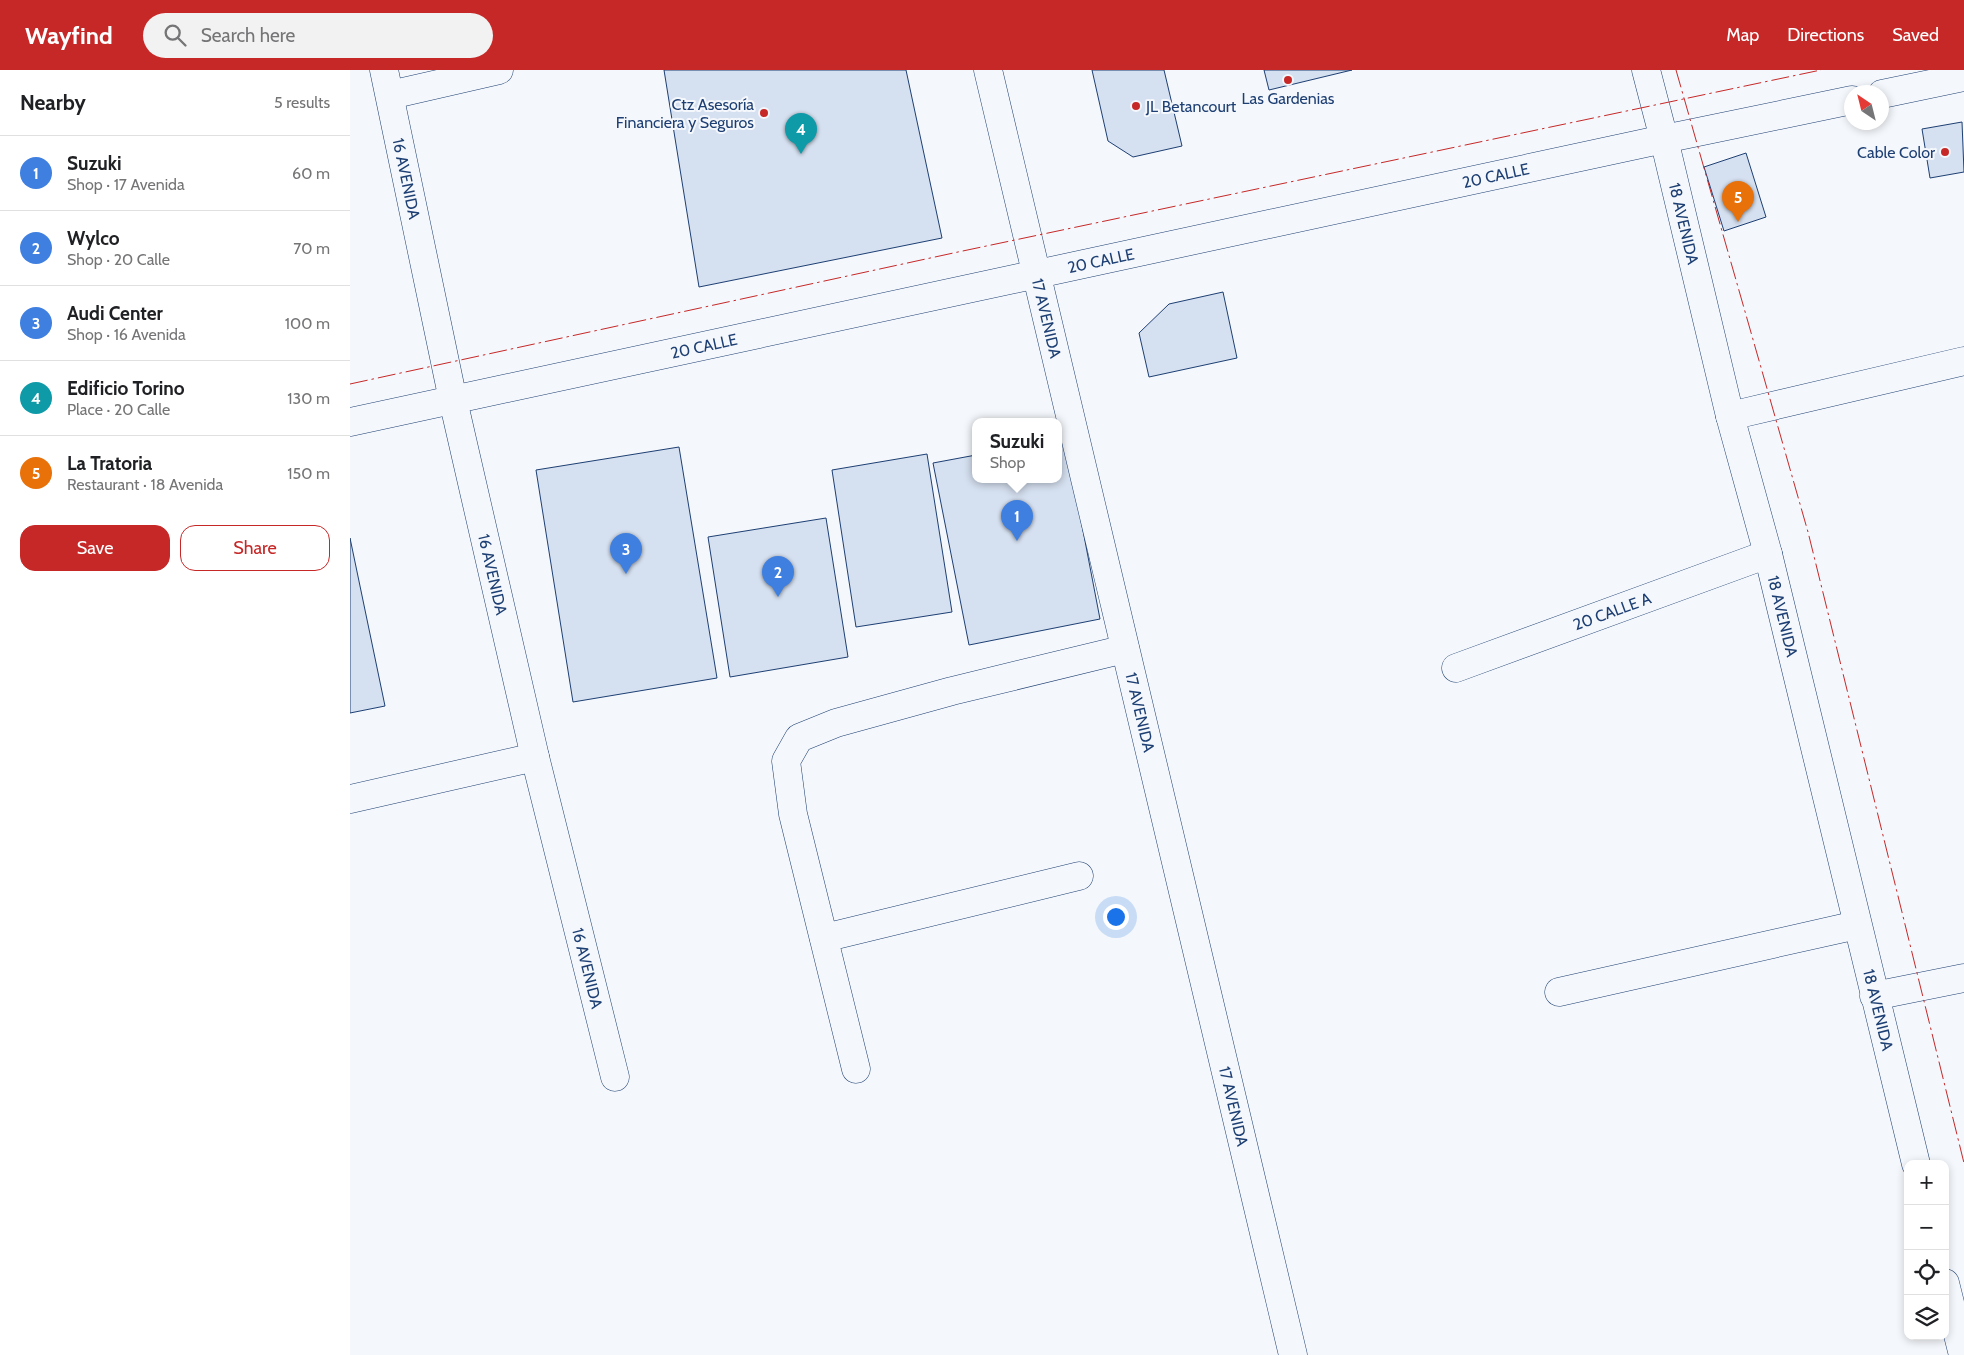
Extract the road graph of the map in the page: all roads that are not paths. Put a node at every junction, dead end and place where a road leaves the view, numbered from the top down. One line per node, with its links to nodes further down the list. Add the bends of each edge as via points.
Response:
1 (499, 70): 5 (street)
2 (988, 70): 9 (street, 17 AVENIDA)
3 (1646, 70): 8 (street, 18 AVENIDA)
4 (1964, 77): 6 (street)
5 (387, 83): 11 (street, 16 AVENIDA)
6 (1889, 93)
7 (1844, 102): 8 (street, 20 CALLE)
8 (1664, 139): 9 (street, 20 CALLE); 12 (street, 18 AVENIDA)
9 (1036, 273): 11 (street, 20 CALLE); 15 (street, 17 AVENIDA)
10 (1964, 361): 12 (street)
11 (453, 400): 13 (street, 20 CALLE); 17 (street, 16 AVENIDA)
12 (1730, 416): 14 (street, 18 AVENIDA)
13 (350, 422)
14 (1768, 554): 16 (street, 20 CALLE A); 20 (street, 18 AVENIDA)
15 (1125, 649): 21 (street, via 952,691 836,723 799,738 786,761 793,814); 29 (street, 17 AVENIDA)
16 (1456, 668)
17 (535, 757): 18 (street); 26 (street, 16 AVENIDA)
18 (350, 799)
19 (1079, 876): 21 (street)
20 (1857, 925): 23 (street); 24 (street, 18 AVENIDA)
21 (824, 938): 25 (street)
22 (1964, 978): 24 (street)
23 (1559, 992)
24 (1874, 996): 27 (street, 18 AVENIDA)
25 (856, 1069)
26 (615, 1077)
27 (1915, 1160)
28 (1948, 1295): 30 (street)
29 (1288, 1354)
30 (1963, 1355)

